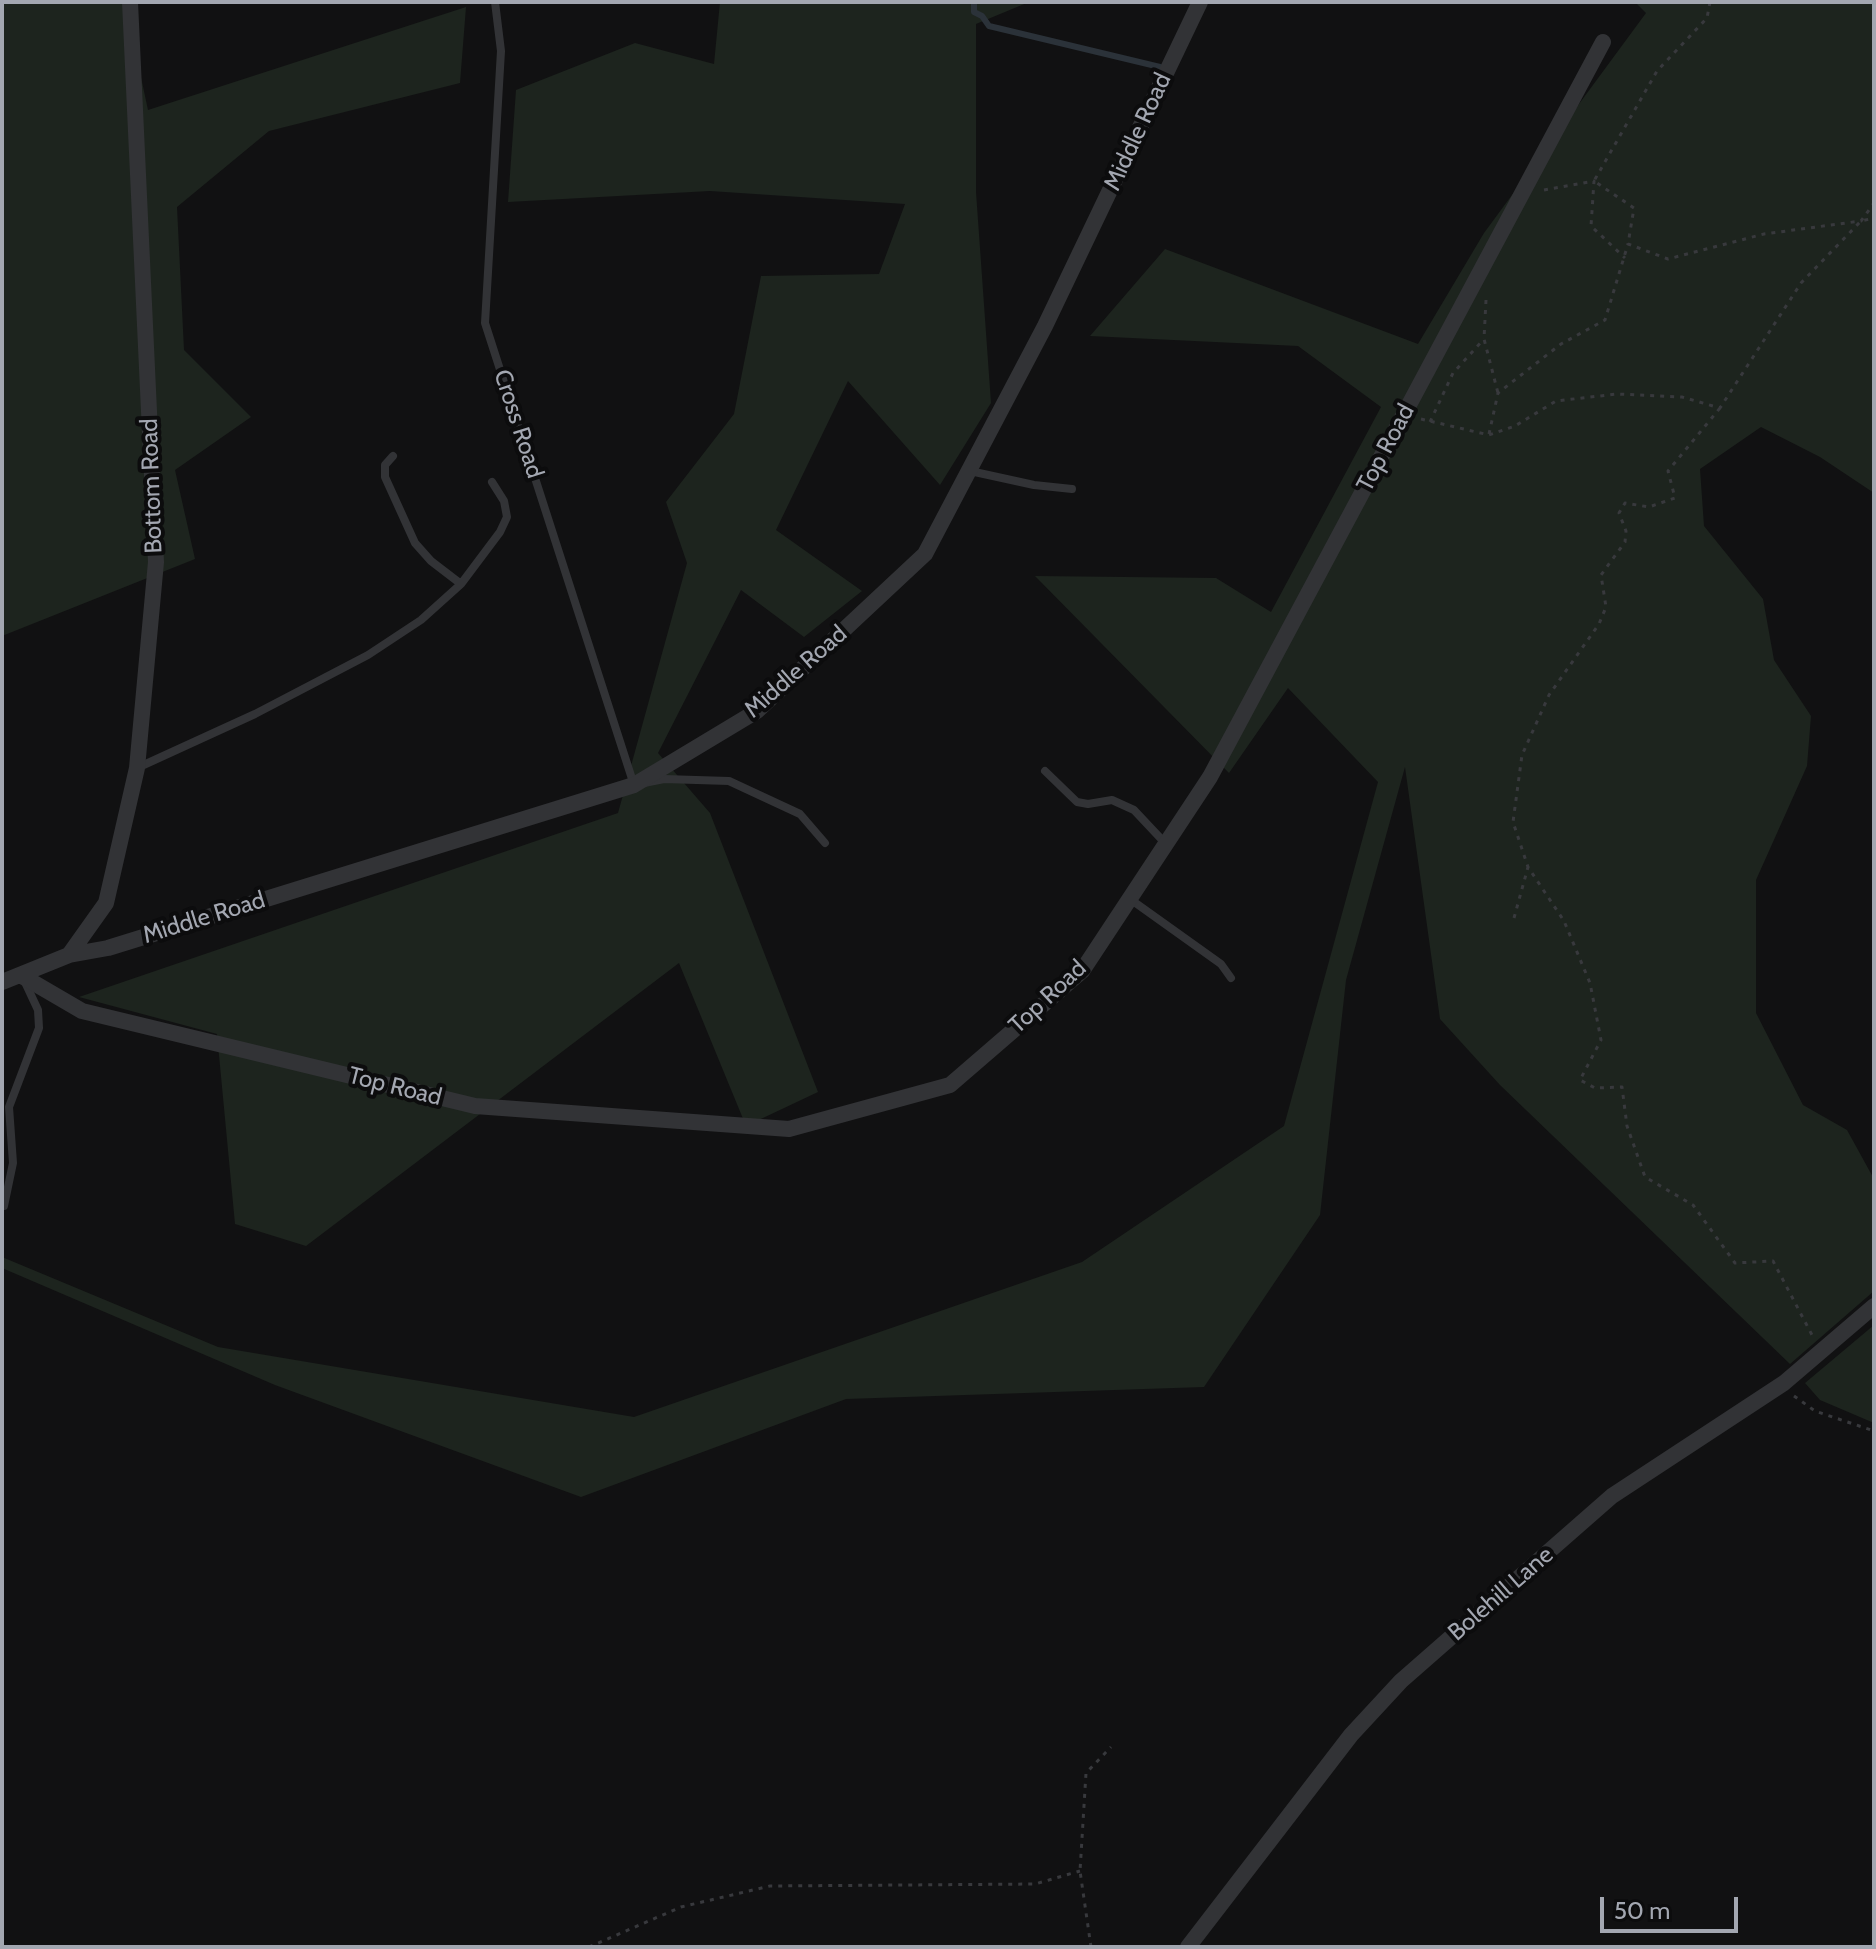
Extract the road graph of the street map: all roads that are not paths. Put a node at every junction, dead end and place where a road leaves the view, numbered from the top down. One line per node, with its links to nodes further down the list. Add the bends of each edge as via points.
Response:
1 (130, 2): 10 (street, Bottom Road, via 156,562)
2 (495, 2): 12 (lane, Cross Road, via 501,51 485,323)
3 (1200, 2): 6 (street, Middle Road, via 1045,326)
4 (1603, 42): 14 (street, Top Road, via 1210,777)
5 (393, 456): 9 (lane, via 385,465 385,477 415,543)
6 (969, 470): 8 (lane); 12 (street, Middle Road, via 925,554 914,565 757,711)
7 (492, 482): 9 (lane, via 507,517)
8 (1072, 489)
9 (461, 584): 10 (lane, via 421,620 368,655)
10 (137, 768): 16 (street, Bottom Road, via 106,903)
11 (1045, 771): 14 (lane, via 1077,802 1112,800 1134,810)
12 (634, 785): 13 (lane, via 664,779 729,781 800,814); 16 (street, Middle Road, via 108,948)
13 (825, 843)
14 (1166, 844): 15 (street, Top Road)
15 (1130, 899): 17 (street, Top Road, via 1082,971 950,1085 789,1129 475,1106 82,1011); 18 (lane, via 1221,964)
16 (69, 955): 17 (street, Middle Road)
17 (22, 976): 19 (street); 20 (lane, via 38,1010 39,1028 9,1107 13,1163)
18 (1231, 978)
19 (2, 982)
20 (4, 1206)
21 (1874, 1306): 22 (street, Bolehill Lane, via 1784,1383 1612,1496 1401,1681 1351,1735)
22 (1188, 1947)

